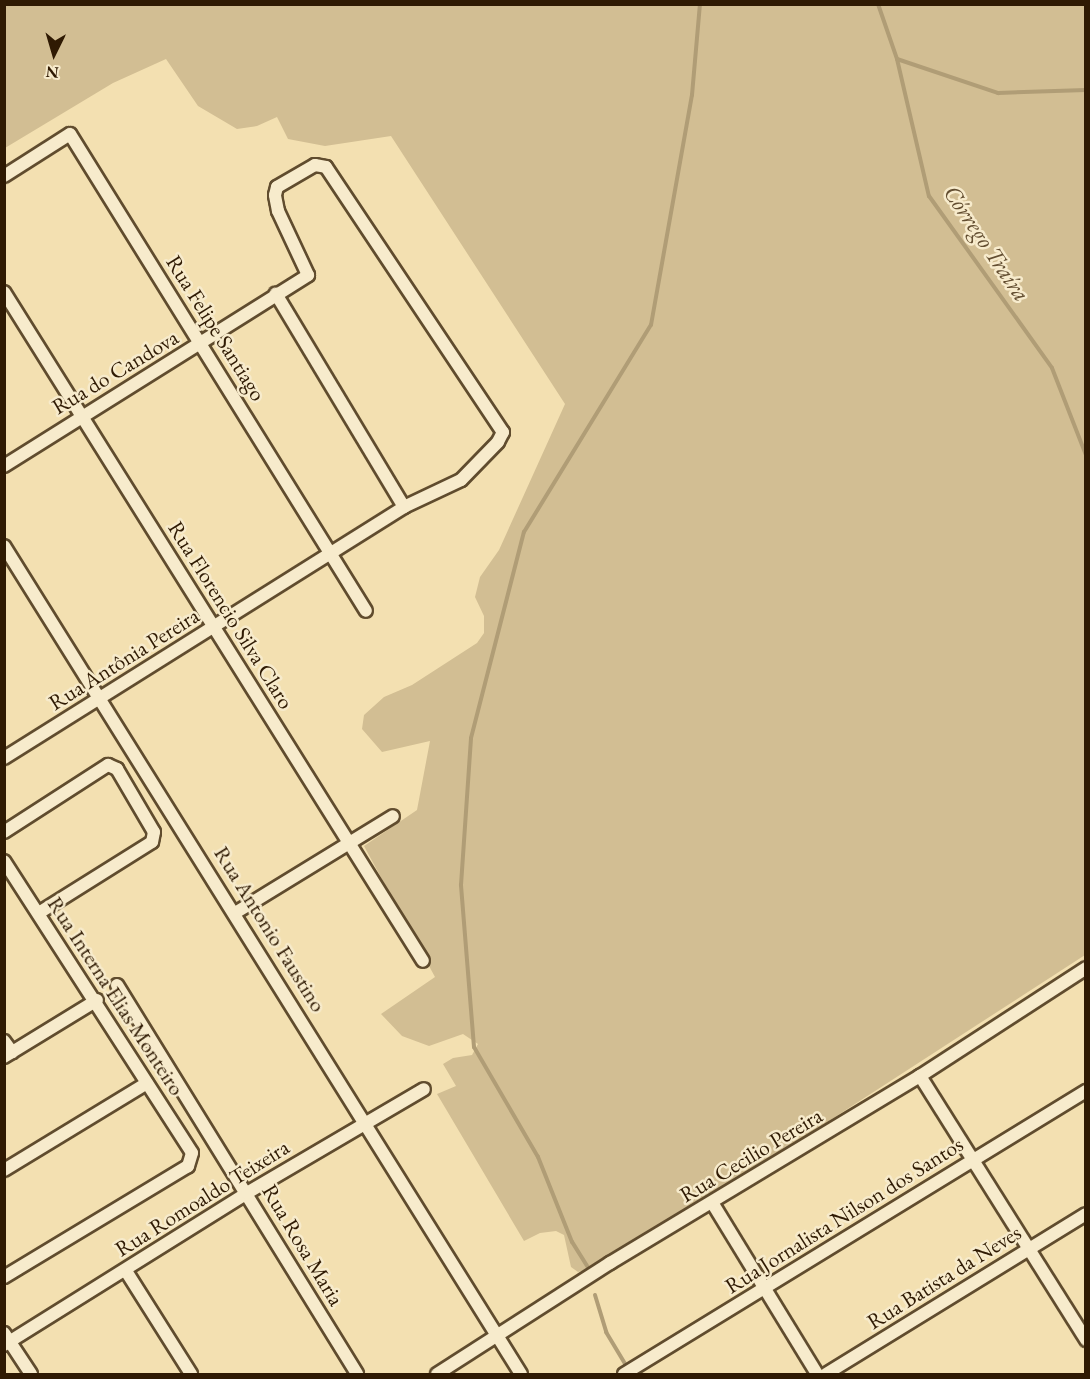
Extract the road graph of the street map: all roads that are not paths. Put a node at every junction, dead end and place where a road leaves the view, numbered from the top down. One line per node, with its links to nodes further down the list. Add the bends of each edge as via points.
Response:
1 (4, 176): 5 (street, Rua Felipe Santiago, via 70,134)
2 (308, 275): 4 (street, Rua do Candova); 8 (street, Rua Antônia Pereira, via 278,211 275,195 277,187 315,165 326,167 503,432 461,480)
3 (4, 292): 6 (street, Rua Florencio Silva Claro)
4 (276, 294): 5 (street, Rua do Candova); 8 (street)
5 (201, 344): 6 (street, Rua do Candova); 10 (street, Rua Felipe Santiago)
6 (82, 416): 7 (street, Rua do Candova); 12 (street, Rua Florencio Silva Claro)
7 (4, 466)
8 (405, 507): 10 (street, Rua Antônia Pereira)
9 (4, 546): 13 (street, Rua Antonio Faustino)
10 (331, 554): 11 (street, Rua Felipe Santiago); 12 (street, Rua Antônia Pereira)
11 (366, 611)
12 (214, 628): 13 (street, Rua Antônia Pereira); 17 (street, Rua Florencio Silva Claro)
13 (100, 700): 14 (street, Rua Antônia Pereira); 20 (street, Rua Antonio Faustino)
14 (4, 758)
15 (393, 816): 17 (street)
16 (4, 832): 19 (street, via 108,765 117,769 154,832 152,842)
17 (352, 844): 20 (street); 21 (street, Rua Florencio Silva Claro)
18 (4, 861): 19 (street, Rua Interna Elias Monteiro)
19 (39, 913): 24 (street, Rua Interna Elias Monteiro)
20 (235, 914): 31 (street, Rua Antonio Faustino)
21 (423, 961)
22 (1086, 968): 27 (street, Rua Cecilio Pereira)
23 (117, 985): 34 (street, Rua Rosa Maria)
24 (97, 1000): 26 (street); 28 (street, Rua Interna Elias Monteiro)
25 (4, 1041): 26 (street)
26 (8, 1055)
27 (920, 1076): 32 (street); 35 (street, Rua Cecilio Pereira)
28 (147, 1083): 33 (street); 39 (street, Rua Interna Elias Monteiro, via 192,1154 188,1166)
29 (424, 1089): 31 (street, Rua Romoaldo Teixeira)
30 (1086, 1091): 32 (street, Rua Jornalista Nilson dos Santos)
31 (366, 1121): 34 (street, Rua Romoaldo Teixeira); 41 (street, Rua Antonio Faustino)
32 (973, 1161): 37 (street); 40 (street, Rua Jornalista Nilson dos Santos)
33 (4, 1170)
34 (247, 1193): 38 (street, Rua Romoaldo Teixeira); 46 (street, Rua Rosa Maria)
35 (713, 1204): 40 (street); 41 (street, Rua Cecilio Pereira, via 610,1263)
36 (1086, 1214): 37 (street, Rua Batista da Neves)
37 (1029, 1249): 43 (street); 51 (street, Rua Batista da Neves)
38 (126, 1271): 42 (street, Rua Romoaldo Teixeira); 45 (street)
39 (4, 1277)
40 (766, 1288): 49 (street, Rua Jornalista Nilson dos Santos); 50 (street)
41 (497, 1337): 47 (street, Rua Cecilio Pereira); 48 (street, Rua Antonio Faustino)
42 (6, 1340): 44 (street)
43 (1086, 1340)
44 (31, 1374)
45 (191, 1374)
46 (357, 1374)
47 (437, 1374)
48 (521, 1374)
49 (624, 1374)
50 (817, 1374)
51 (825, 1374)

